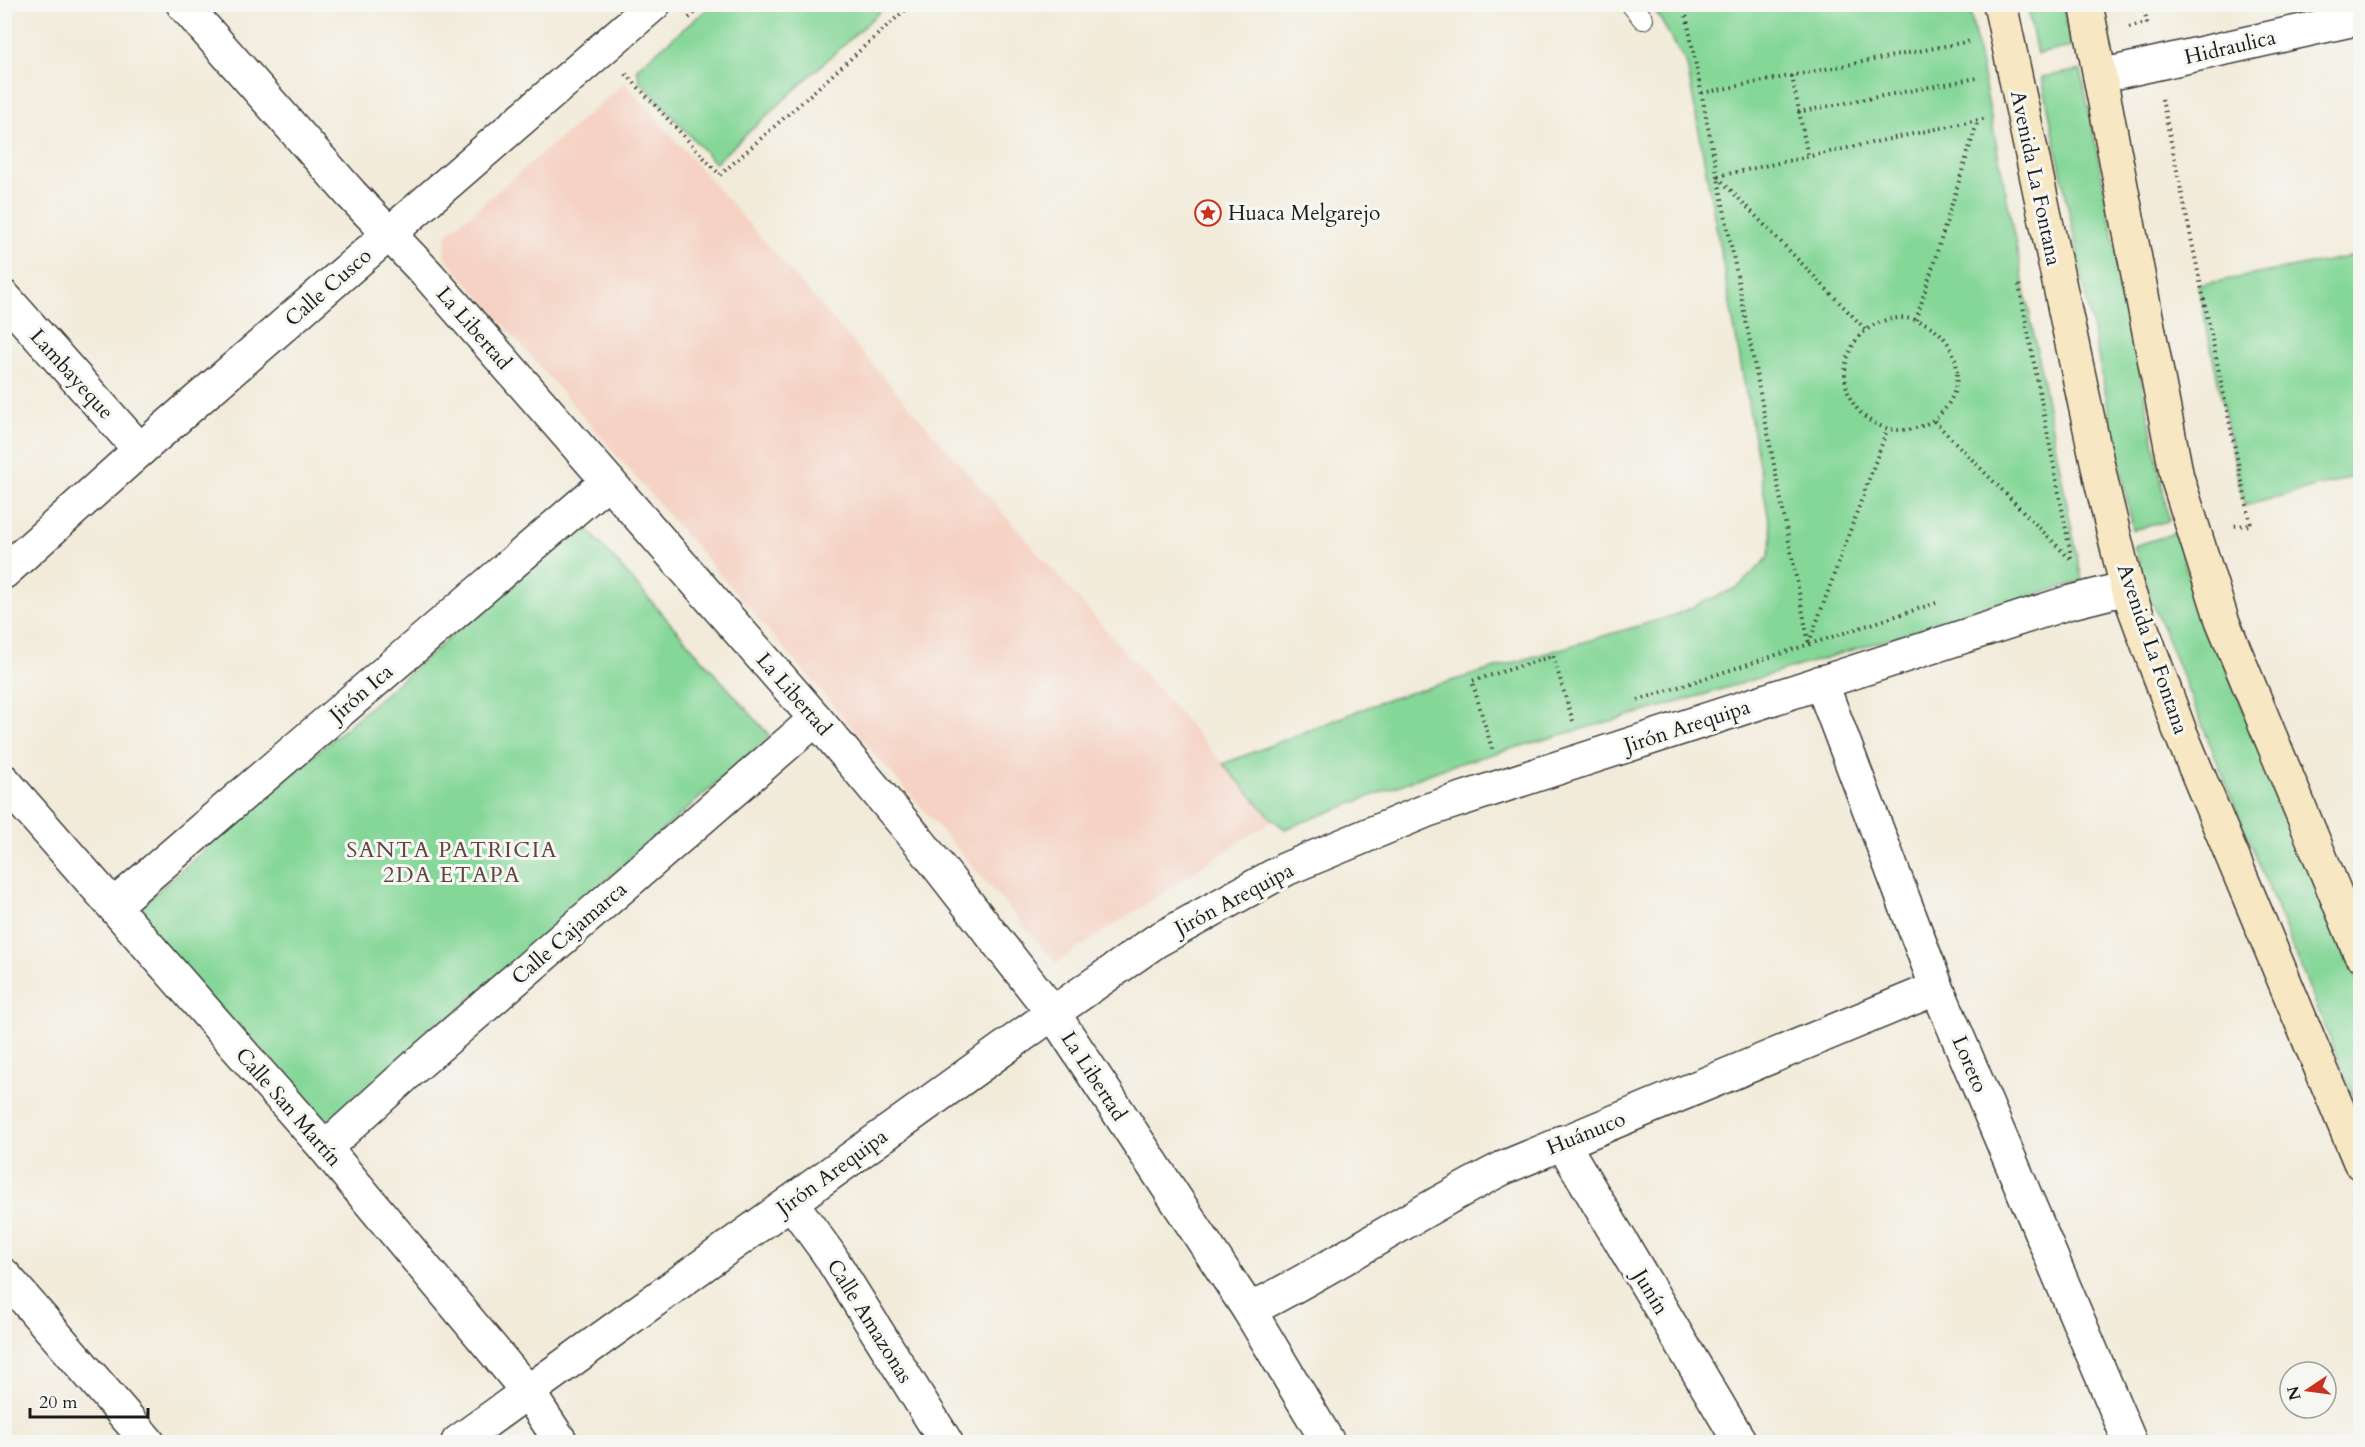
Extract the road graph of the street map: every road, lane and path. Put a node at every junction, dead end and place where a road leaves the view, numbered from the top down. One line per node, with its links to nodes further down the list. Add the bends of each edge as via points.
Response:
1 (183, 4): 28 (street, La Libertad)
2 (654, 4): 28 (street, Calle Cusco)
3 (705, 4): 10 (path)
4 (912, 4): 16 (path, via 720,175)
5 (1684, 4): 21 (path)
6 (2000, 4): 39 (main road, Avenida La Fontana)
7 (2086, 4): 18 (main road)
8 (2143, 4): 11 (path)
9 (2361, 18): 18 (street, Hidraulica)
10 (687, 20)
11 (2147, 23): 12 (path); 13 (path)
12 (2120, 30)
13 (2149, 33)
14 (1972, 41): 17 (path)
15 (635, 66): 16 (path)
16 (626, 74): 20 (path)
17 (1792, 76): 21 (path); 23 (path)
18 (2100, 76): 50 (main road, via 2177,477 2189,518 2222,620)
19 (1979, 77): 23 (path)
20 (617, 81)
21 (1702, 93): 27 (path)
22 (2162, 98): 36 (path)
23 (1798, 112): 26 (path)
24 (1987, 118): 25 (path)
25 (1978, 120): 26 (path); 30 (path)
26 (1808, 157): 27 (path)
27 (1718, 176): 31 (path); 40 (path)
28 (389, 234): 34 (street, Calle Cusco); 35 (street, La Libertad)
29 (4, 297): 34 (street, Lambayeque)
30 (1916, 320): 31 (path, via 1882,321); 32 (path, via 1934,328 1955,357 1958,376 1954,394 1946,410)
31 (1866, 330): 33 (path, via 1846,359 1845,378 1857,410)
32 (1934, 421): 33 (path, via 1905,431); 37 (path)
33 (1887, 430): 40 (path)
34 (140, 450): 38 (street, Calle Cusco)
35 (608, 481): 43 (street, La Libertad); 49 (street, Jirón Ica)
36 (2251, 525)
37 (2072, 561)
38 (4, 572)
39 (2127, 588): 41 (street, Jirón Arequipa, via 2067,603); 55 (main road, Avenida La Fontana, via 2179,729)
40 (1808, 643): 42 (path)
41 (1821, 682): 51 (street, Loreto); 52 (street, Jirón Arequipa, via 1428,810 1286,869 1156,941)
42 (1629, 703)
43 (816, 719): 52 (street, La Libertad, via 917,839); 54 (street, Calle Cajamarca)
44 (1563, 725): 46 (path, via 1574,721 1553,656 1472,681)
45 (1502, 745): 46 (path)
46 (1492, 749): 47 (path)
47 (1481, 752)
48 (4, 781): 49 (street, Calle San Martín)
49 (114, 905): 54 (street, Calle San Martín)
50 (2361, 953)
51 (1937, 988): 53 (street, Huánuco); 66 (street, Loreto)
52 (1053, 1013): 56 (street, Jirón Arequipa); 58 (street, La Libertad)
53 (1562, 1142): 58 (street, Huánuco, via 1454,1193); 65 (street, Junín)
54 (325, 1148): 59 (street, Calle San Martín)
55 (2361, 1162)
56 (791, 1202): 59 (street, Jirón Arequipa); 63 (street, Calle Amazonas, via 828,1253)
57 (4, 1275): 60 (street)
58 (1249, 1310): 64 (street, La Libertad)
59 (528, 1392): 61 (street, Jirón Arequipa); 62 (street, Calle San Martín)
60 (148, 1443)
61 (458, 1443)
62 (561, 1443)
63 (946, 1443)
64 (1328, 1443)
65 (1740, 1443)
66 (2130, 1443)

